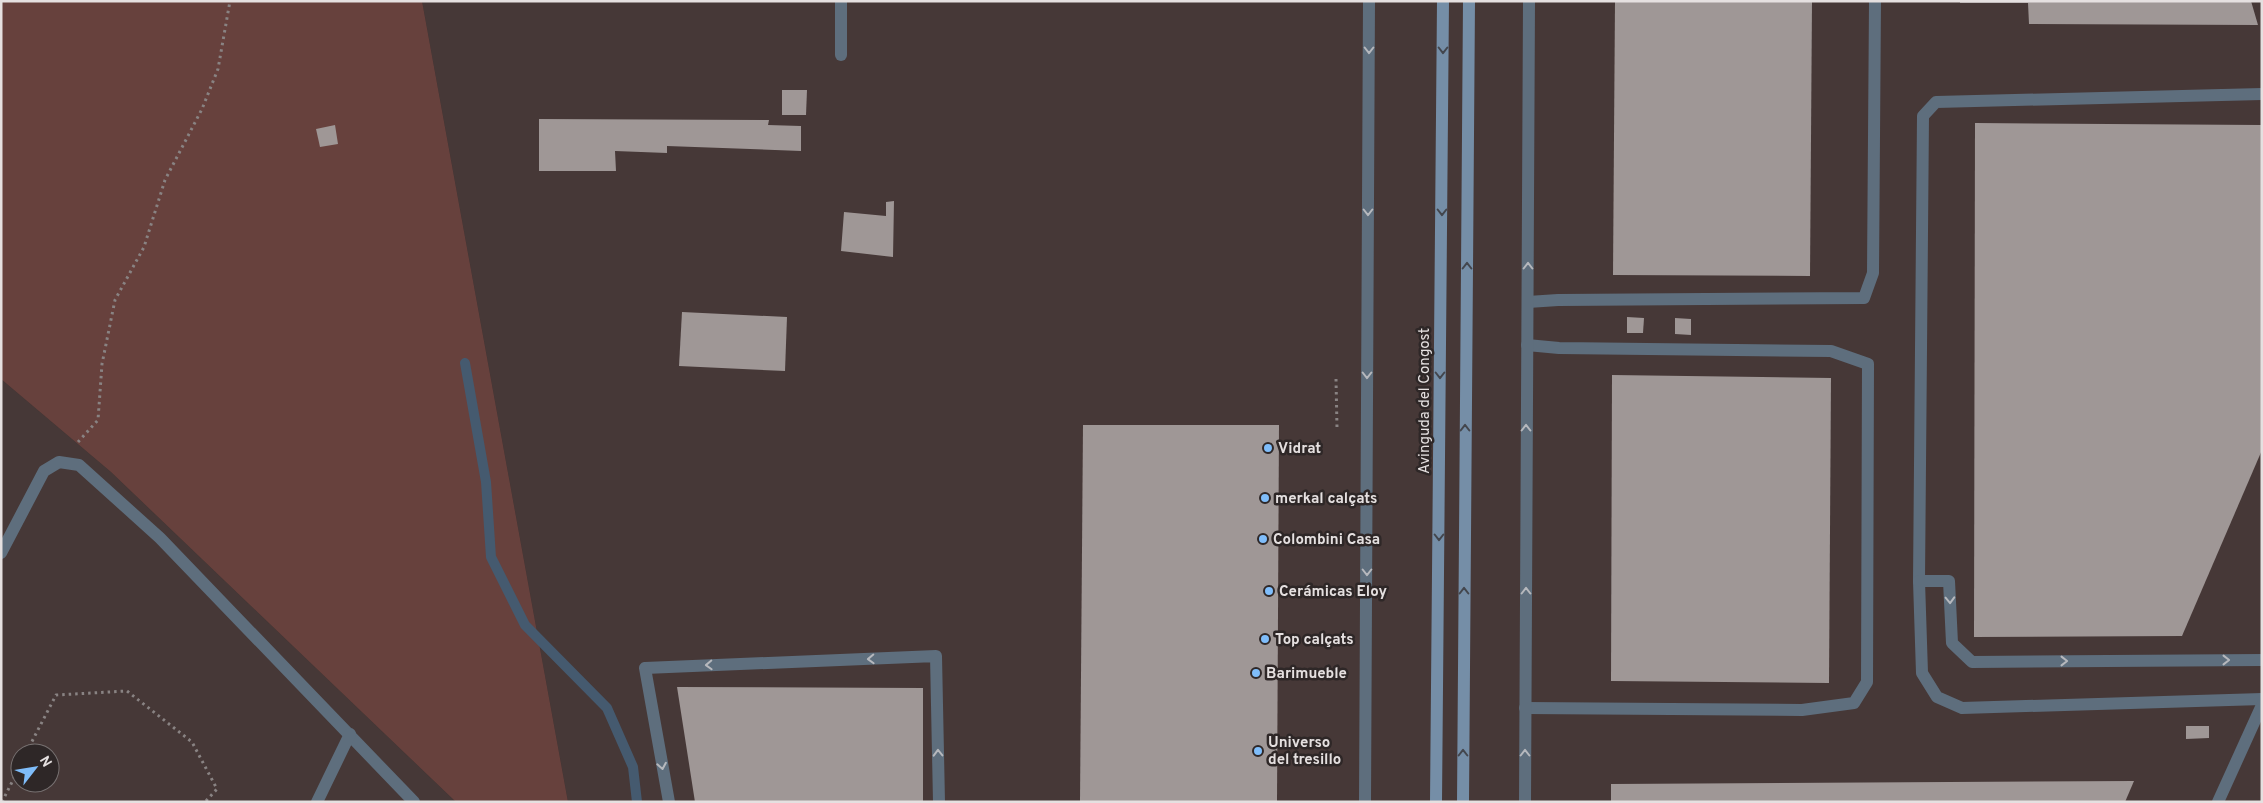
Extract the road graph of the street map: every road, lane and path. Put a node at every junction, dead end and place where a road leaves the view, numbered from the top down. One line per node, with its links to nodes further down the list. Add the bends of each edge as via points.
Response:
1 (230, 1): 14 (path, via 218,69 202,109 165,180 144,246 115,300 102,364 98,420)
2 (841, 1): 8 (street)
3 (1369, 1): 30 (street, one-way to 30)
4 (1443, 1): 31 (main road, Avinguda del Congost, one-way to 31)
5 (1469, 1): 32 (main road, one-way to 5)
6 (1529, 1): 10 (street, one-way to 6)
7 (1875, 1): 10 (street, via 1873,273 1864,298)
8 (841, 55)
9 (2262, 94): 16 (street, via 1936,102 1923,116)
10 (1528, 302): 11 (street)
11 (1527, 345): 20 (street, one-way to 11); 20 (street, via 1831,351 1868,364 1867,682 1854,703 1802,710)
12 (1336, 379): 13 (path)
13 (1337, 428)
14 (59, 462): 15 (street, via 44,471); 21 (street, via 79,465 160,538)
15 (1, 553)
16 (1920, 581): 17 (street, one-way to 17, via 1950,581 1952,644 1972,662); 18 (street, via 1922,673 1937,697 1962,708)
17 (2262, 660)
18 (2262, 700)
19 (2262, 705): 34 (street)
20 (1525, 708): 33 (street, one-way to 20)
21 (350, 734): 26 (street); 27 (street)
22 (31, 743): 25 (path, via 56,695 127,691 192,742 217,789)
23 (10, 786): 24 (path)
24 (2, 802)
25 (205, 802)
26 (317, 802)
27 (414, 802)
28 (669, 802): 29 (street, one-way to 28, via 936,656 645,668)
29 (939, 802)
30 (1365, 802)
31 (1436, 802)
32 (1463, 802)
33 (1525, 802)
34 (2218, 802)

